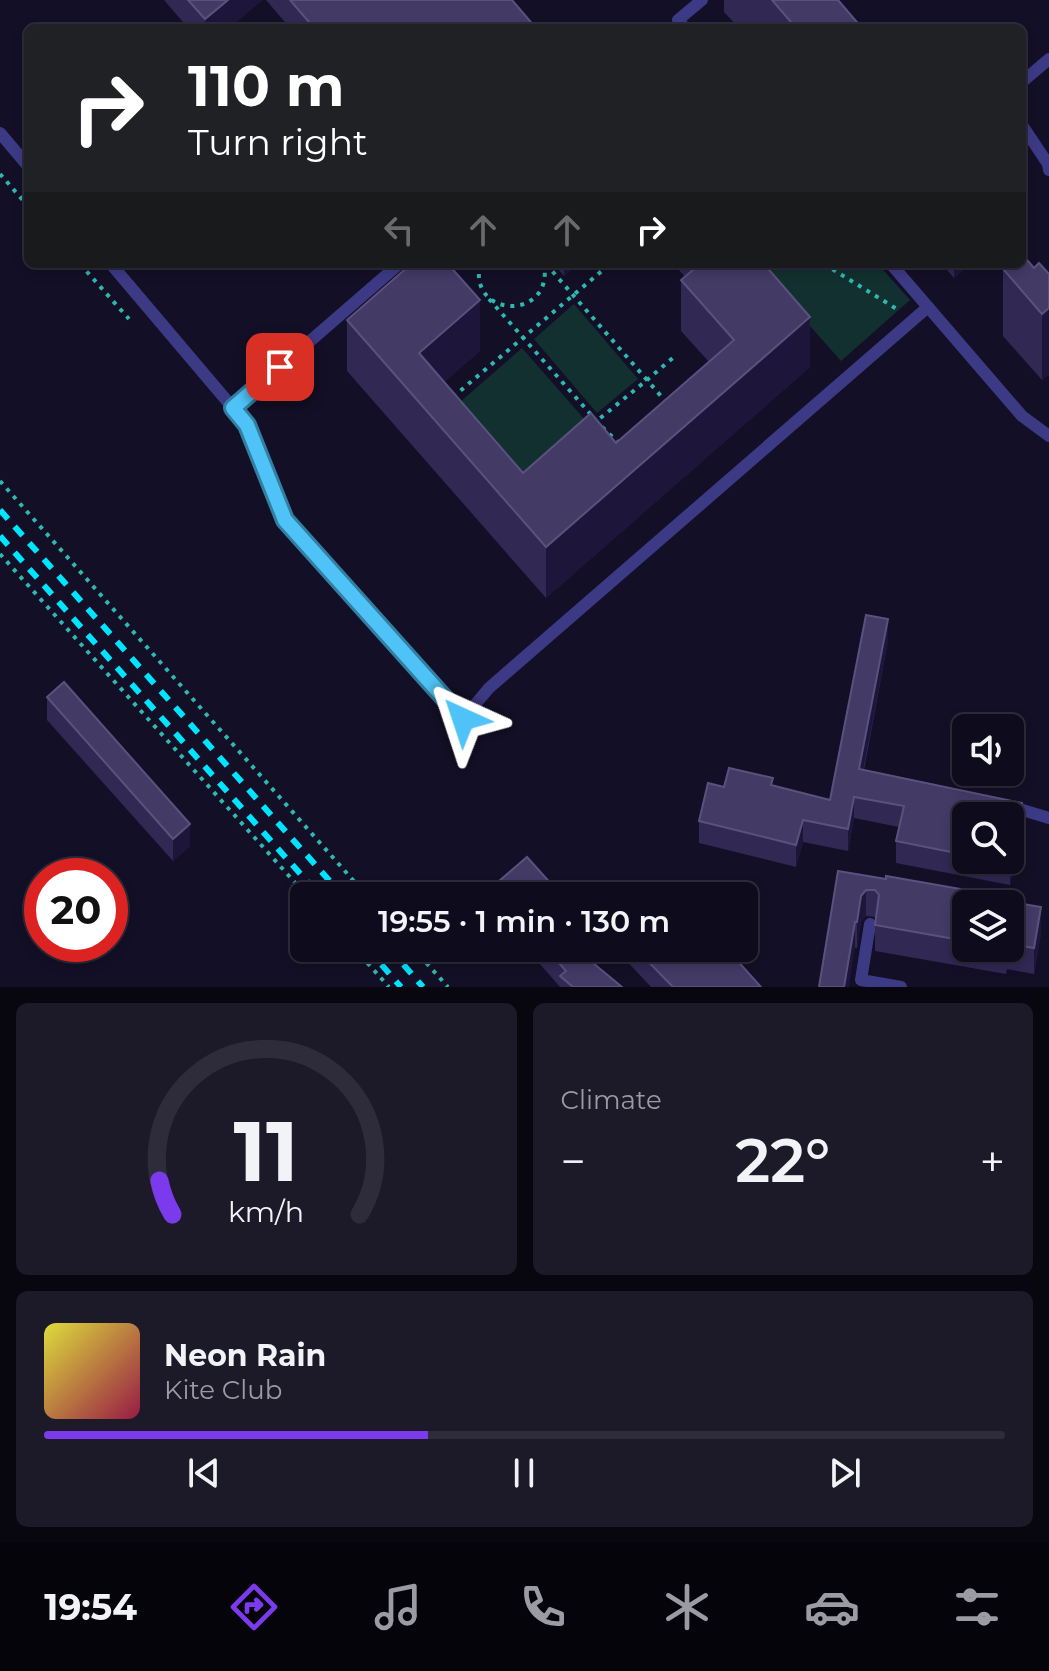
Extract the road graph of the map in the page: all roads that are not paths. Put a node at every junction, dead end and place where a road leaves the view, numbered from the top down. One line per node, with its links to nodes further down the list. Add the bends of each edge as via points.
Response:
1 (702, 0): 2 (lane)
2 (679, 24)
3 (1049, 59): 4 (lane)
4 (1026, 79)
5 (1026, 131): 8 (lane)
6 (0, 133): 7 (lane)
7 (24, 161)
8 (1049, 170)
9 (114, 268): 13 (lane)
10 (394, 268): 13 (lane)
11 (894, 268): 12 (lane)
12 (928, 307): 13 (lane, via 489,688 463,719 285,520 247,425); 14 (lane, via 1022,416)
13 (233, 408)
14 (1049, 436)
15 (1024, 811): 16 (lane)
16 (1049, 818)
17 (870, 924): 18 (lane)
18 (860, 984): 19 (lane)
19 (901, 987)

